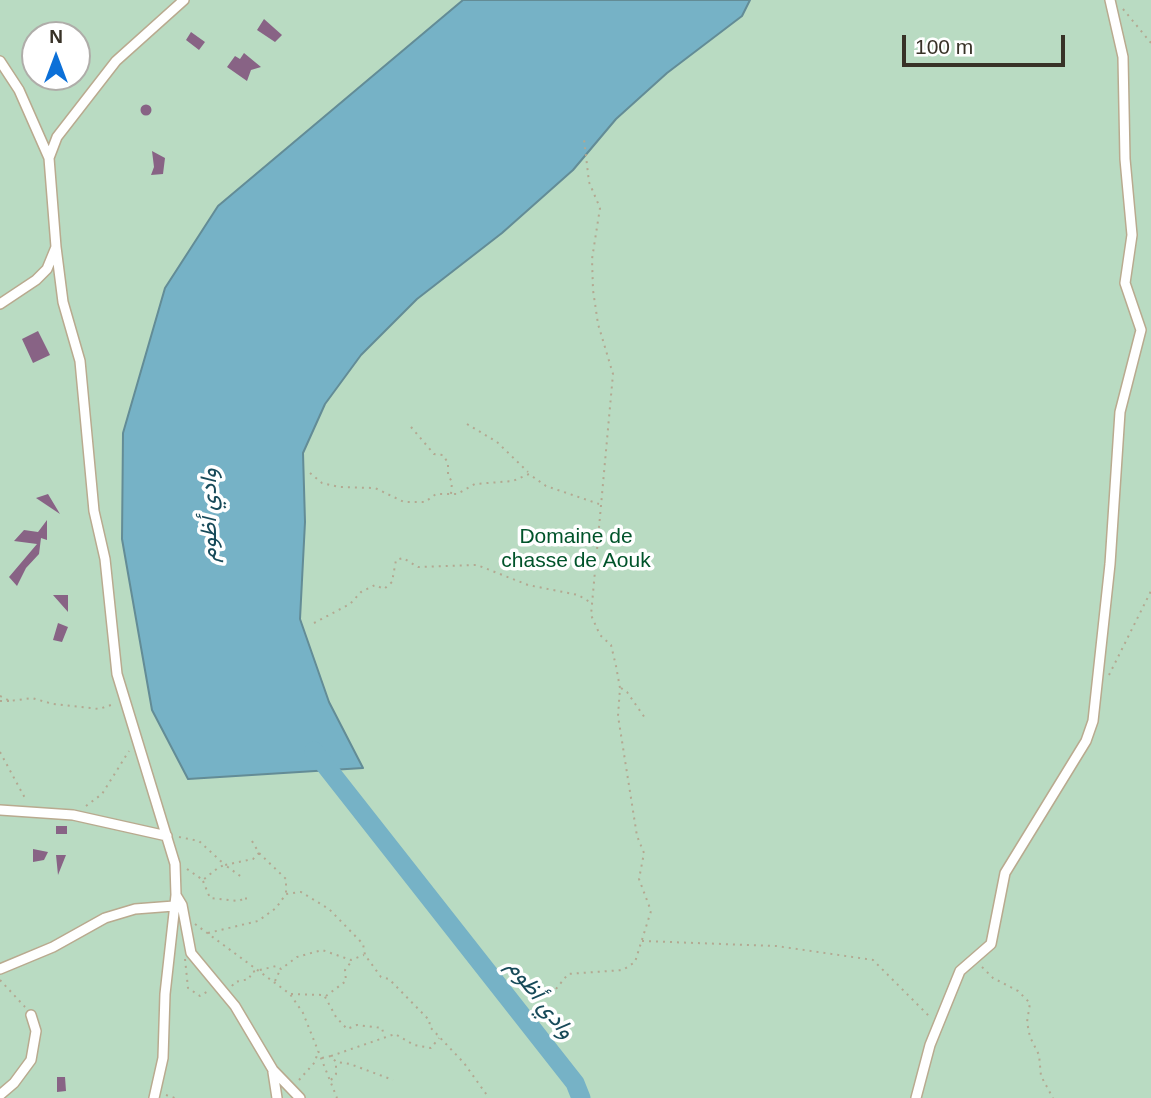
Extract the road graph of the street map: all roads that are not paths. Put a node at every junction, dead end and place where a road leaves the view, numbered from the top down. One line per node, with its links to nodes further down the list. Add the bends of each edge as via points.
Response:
1 (183, 0): 6 (street, via 116,61 69,120)
2 (1110, 0): 20 (street, via 1123,57 1132,235 1125,283 1141,330 1120,412 1098,697 1086,741 1005,873 990,944 960,971)
3 (0, 61): 4 (street)
4 (11, 75): 5 (street); 6 (street)
5 (0, 79)
6 (49, 158): 7 (street)
7 (56, 247): 8 (street, via 41,275); 10 (street, via 63,302 80,361 94,511 106,559 111,636 123,701)
8 (2, 299)
9 (0, 810): 10 (street, via 73,815)
10 (167, 836): 11 (street, via 175,863)
11 (176, 895): 12 (street); 15 (street, via 191,953 235,1006)
12 (174, 906): 13 (street, via 135,909 104,918 53,947); 17 (street, via 163,1058)
13 (0, 969)
14 (31, 1015): 16 (street, via 36,1031 31,1060)
15 (273, 1070): 18 (street); 19 (street)
16 (0, 1095)
17 (154, 1098)
18 (277, 1098)
19 (300, 1098)
20 (916, 1098)

